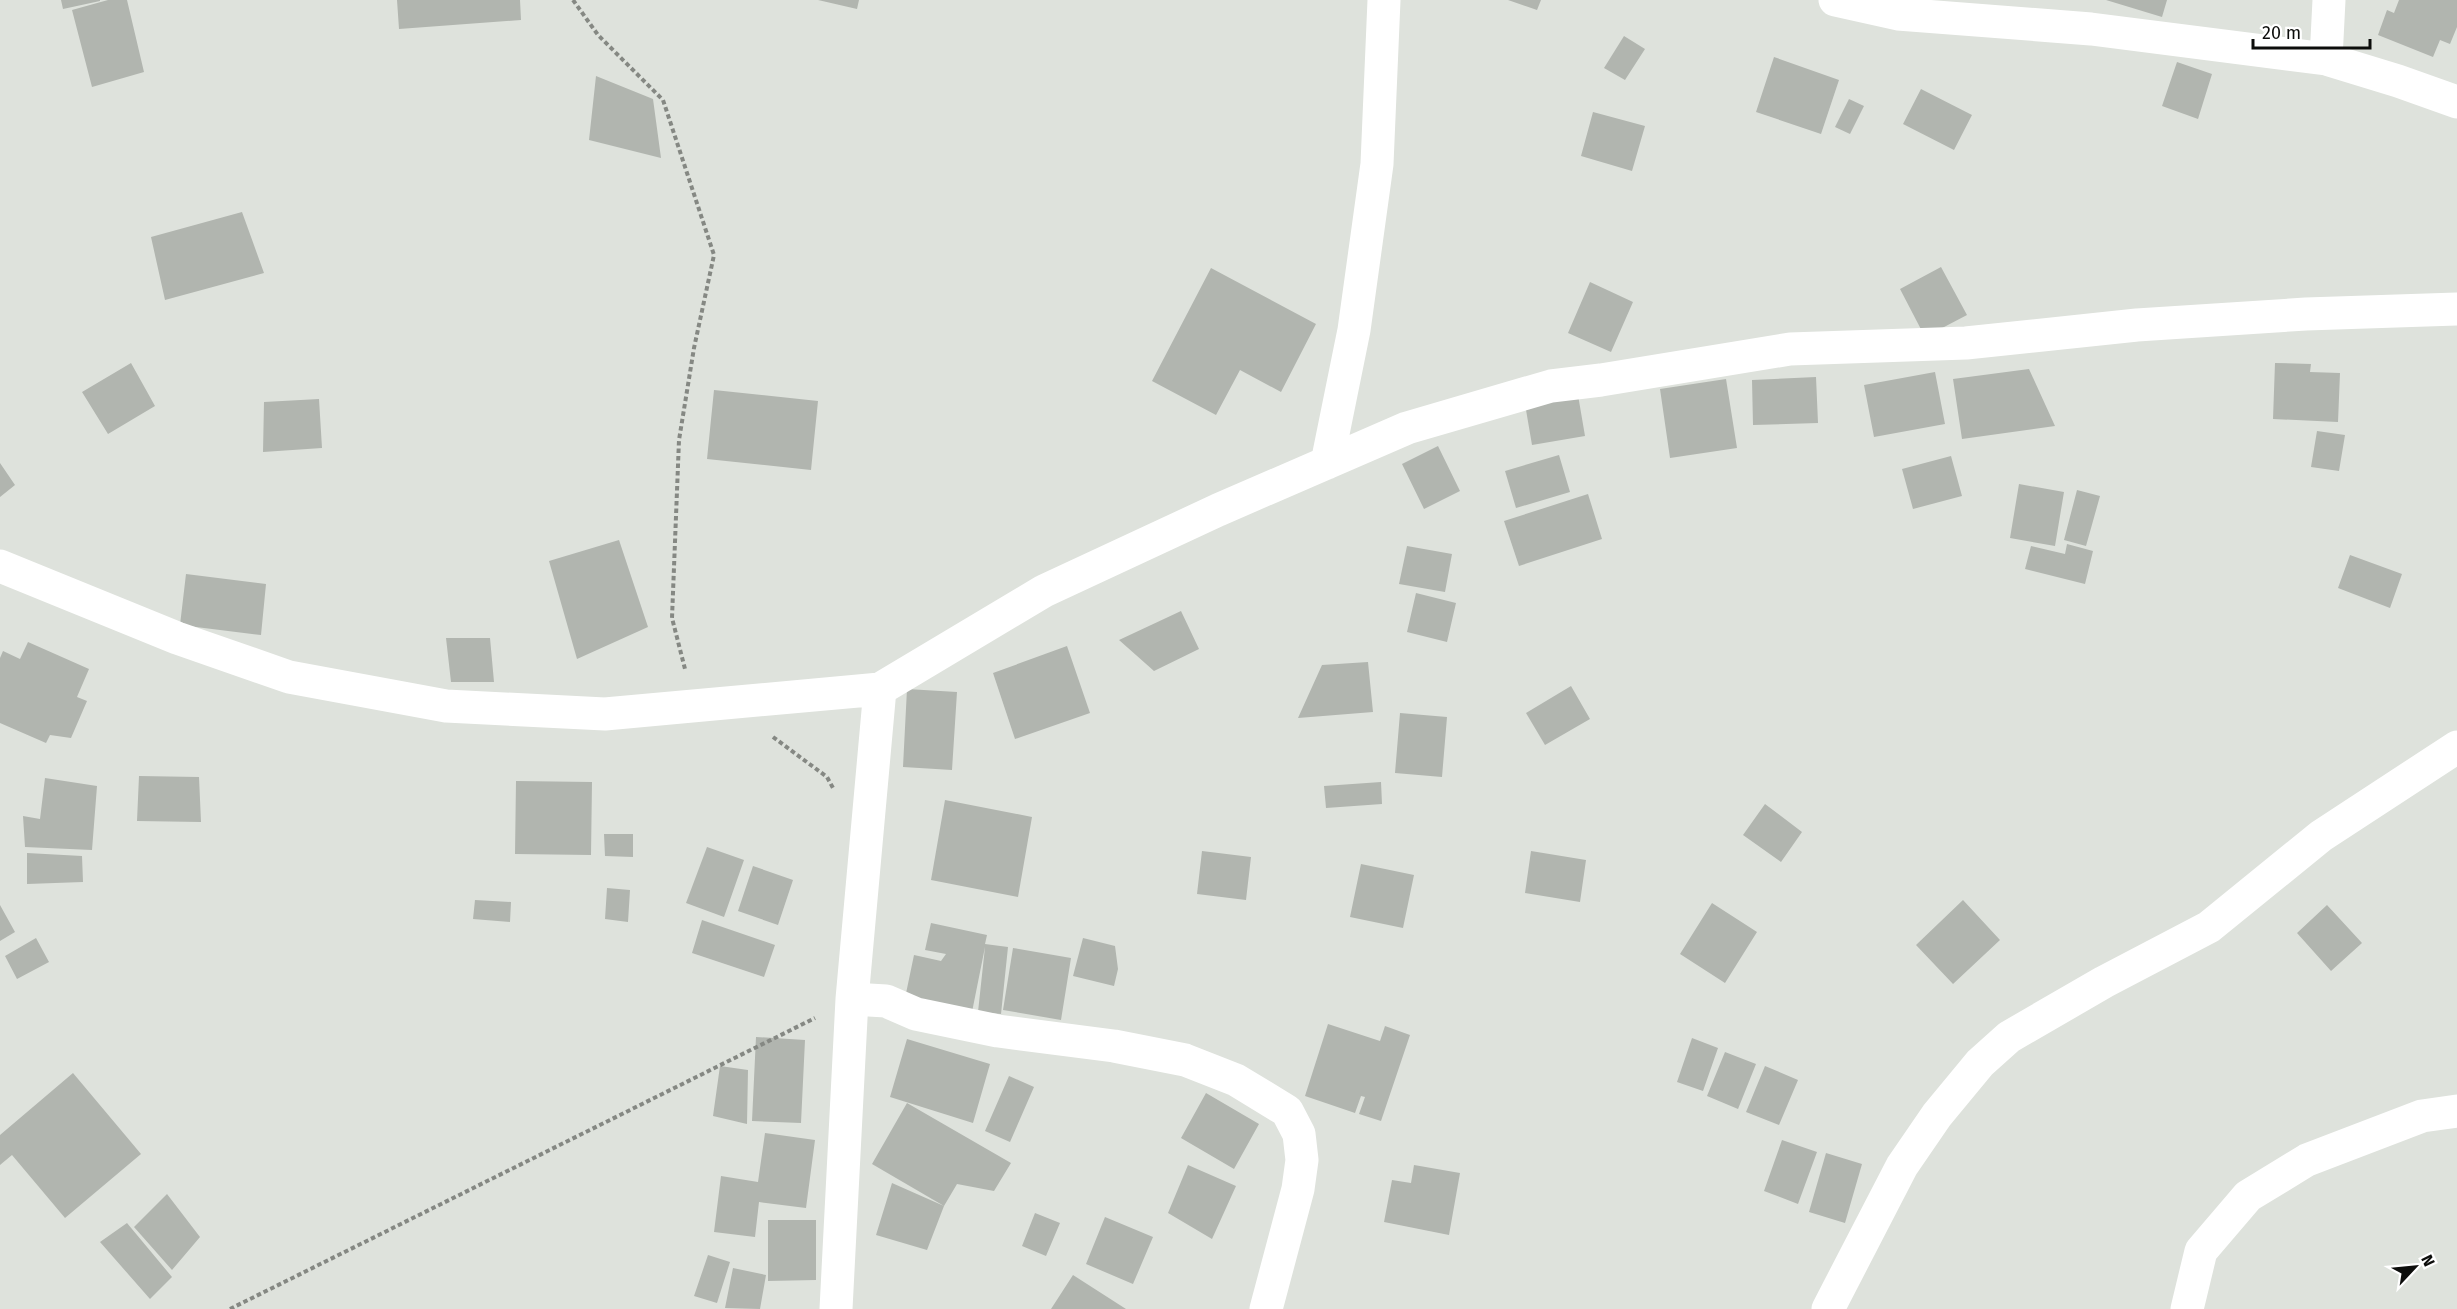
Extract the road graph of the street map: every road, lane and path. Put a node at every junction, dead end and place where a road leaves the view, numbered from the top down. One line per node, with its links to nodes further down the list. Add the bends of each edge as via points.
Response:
1 (573, 0): 11 (path, via 598,35 663,100 714,255 694,348 677,476 672,618)
2 (1384, 0): 8 (street, via 1377,164 1354,330)
3 (1835, 0): 5 (street, via 1898,14 2091,29)
4 (2330, 0): 5 (street)
5 (2326, 59): 6 (street)
6 (2457, 102)
7 (2457, 309): 8 (street, via 2137,325 1966,343 1790,349 1551,386 1407,428)
8 (1327, 463): 10 (street, via 1044,591)
9 (0, 566): 11 (street, via 177,638 289,677 446,706 604,714)
10 (880, 689): 11 (street); 14 (street)
11 (695, 705)
12 (763, 733): 14 (path, via 827,777)
13 (2457, 747): 20 (street, via 2321,836 2209,927 2008,1037 1937,1114 1902,1166)
14 (865, 839): 15 (street)
15 (852, 999): 17 (path); 18 (street); 19 (street, via 886,1001 916,1014 998,1031 1185,1060 1236,1080 1287,1112 1299,1134 1302,1160)
16 (2457, 1111): 21 (street, via 2422,1116 2307,1160 2248,1196 2201,1251)
17 (230, 1309)
18 (836, 1309)
19 (1266, 1309)
20 (1828, 1309)
21 (2187, 1309)

